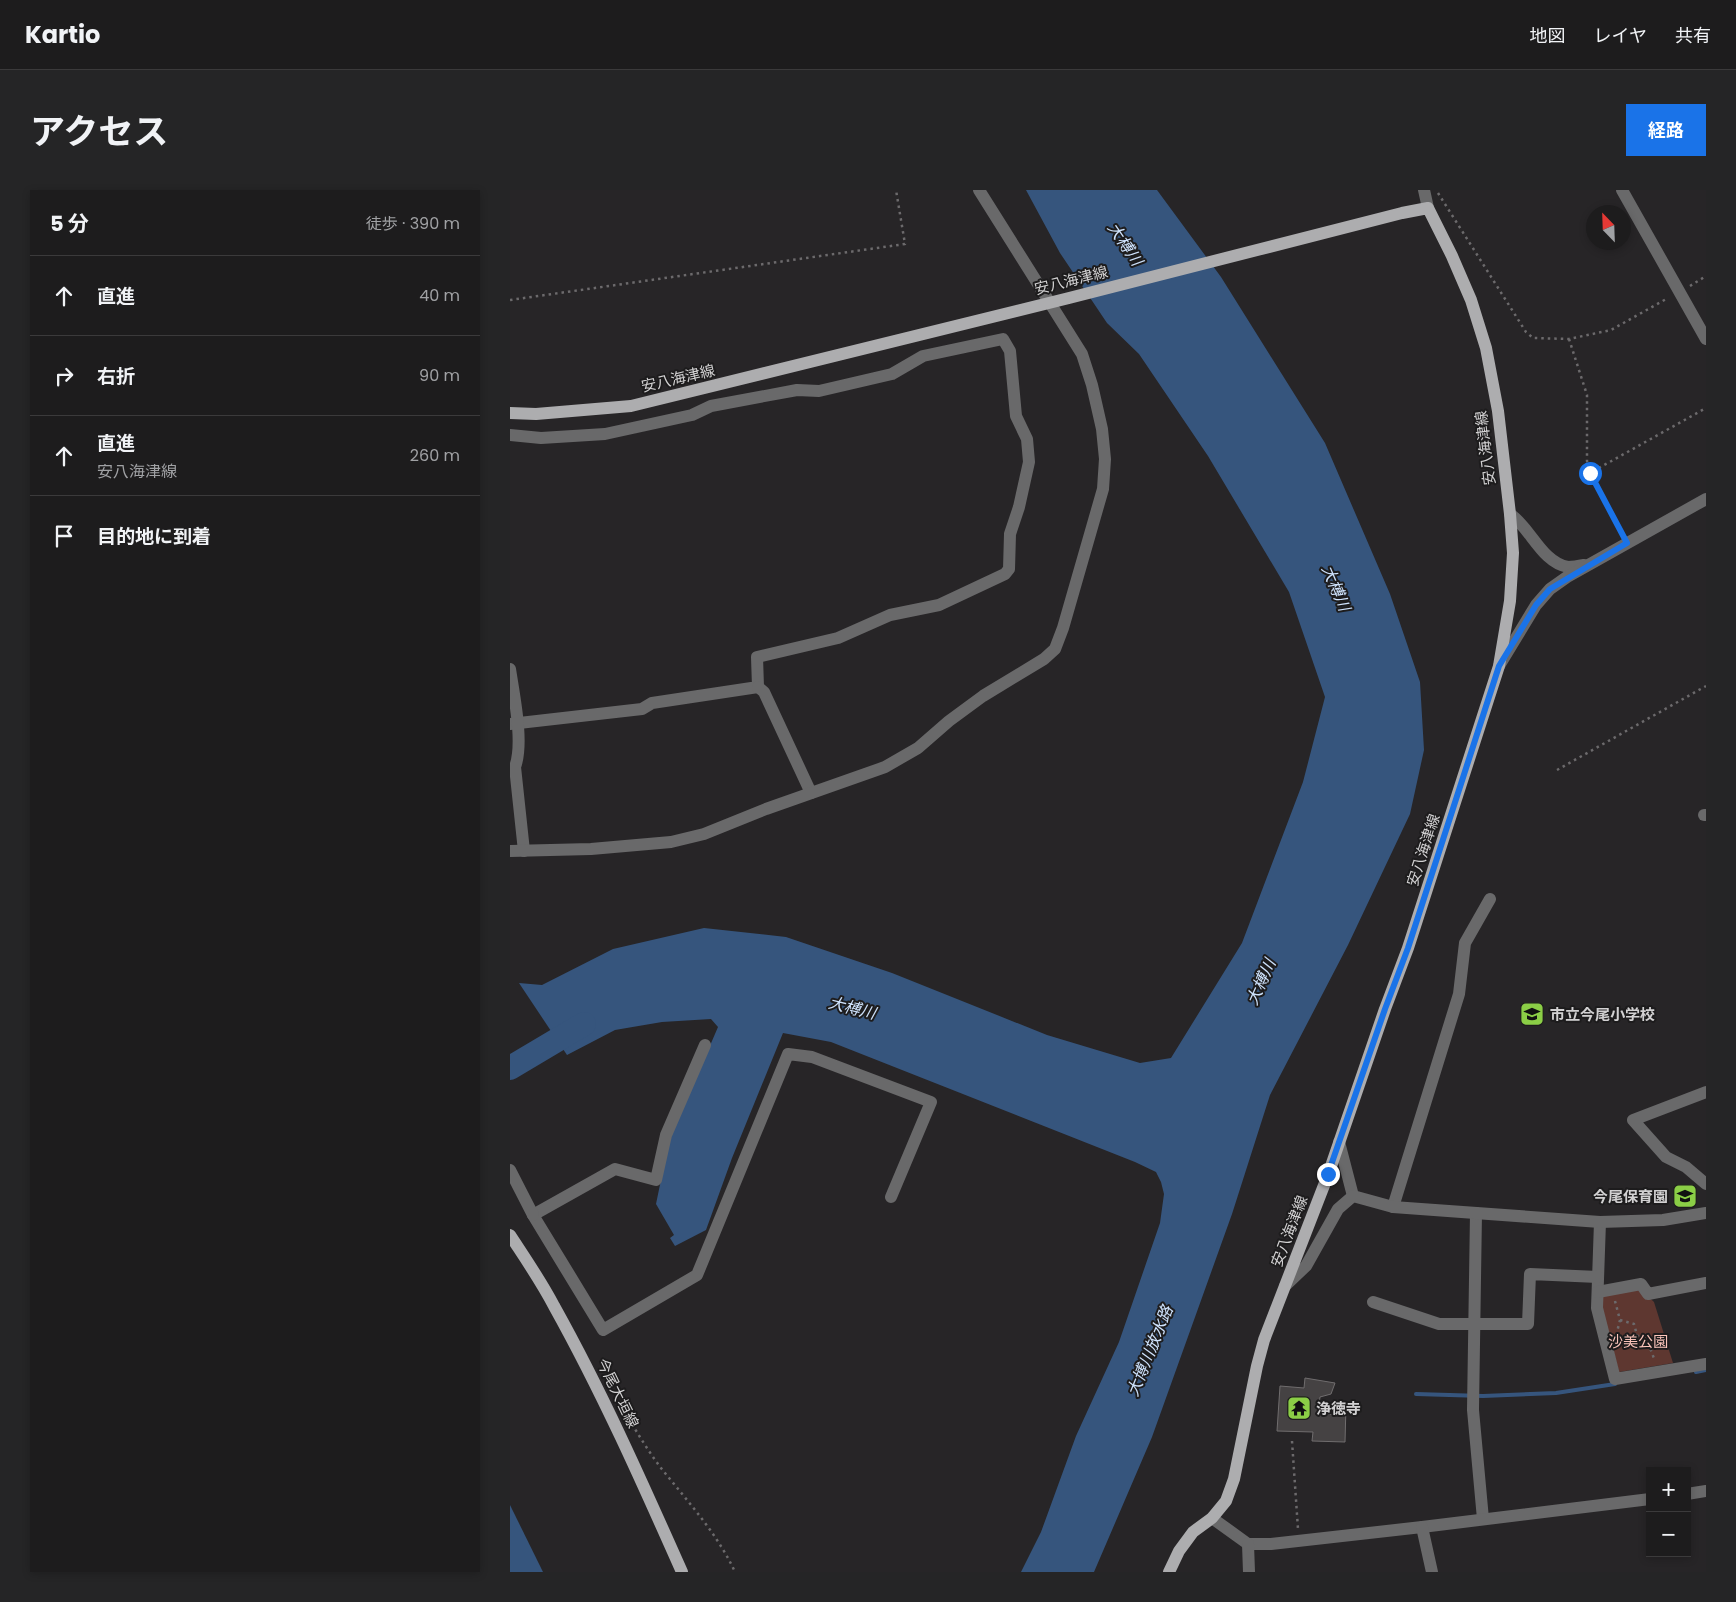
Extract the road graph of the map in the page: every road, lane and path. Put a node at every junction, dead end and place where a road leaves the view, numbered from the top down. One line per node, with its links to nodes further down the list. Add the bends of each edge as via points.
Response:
1 (896, 190): 9 (path, via 904,244)
2 (979, 190): 10 (street)
3 (1424, 190): 6 (street)
4 (1434, 190): 11 (path, via 1526,332 1534,338)
5 (1622, 190): 8 (street)
6 (1428, 208): 10 (main road, 安八海津線); 18 (main road, 安八海津線, via 1471,300 1486,348 1498,411)
7 (1706, 276): 8 (path)
8 (1680, 292): 11 (path, via 1611,330); 12 (street)
9 (510, 300)
10 (1050, 302): 14 (main road, 安八海津線, via 631,406); 27 (street, via 1082,354 1102,430 1105,459 1103,489 1054,649 1044,659 983,696 918,748 885,766)
11 (1570, 339): 16 (path, via 1587,395 1587,461)
12 (1706, 339)
13 (1706, 408): 16 (path)
14 (510, 413)
15 (510, 436): 24 (street, via 541,438 605,434 692,415 711,406 797,390 819,391 892,374 923,356 1002,339 1010,351 1016,416 1027,439 1029,462 1010,534 1009,568 1005,574 939,605 890,615 838,638 757,657)
16 (1590, 473): 19 (path)
17 (1706, 499): 19 (street)
18 (1510, 514): 20 (street, via 1518,519 1550,559 1567,567); 21 (main road, 安八海津線, via 1510,601)
19 (1627, 543): 20 (street)
20 (1589, 565): 21 (street, via 1550,589 1536,605)
21 (1499, 666): 33 (main road, 安八海津線, via 1408,948)
22 (510, 669): 25 (street)
23 (1706, 686): 26 (path)
24 (758, 687): 25 (street, via 652,703 642,709); 27 (street, via 764,692)
25 (514, 723): 29 (street)
26 (1557, 770)
27 (811, 793): 29 (street, via 704,834 671,842)
28 (510, 850): 29 (street)
29 (524, 851)
30 (1490, 898): 38 (street, via 1465,942 1459,994)
31 (705, 1045): 41 (street, via 666,1135 656,1180 616,1168)
32 (1706, 1092): 35 (street, via 1633,1120 1666,1157 1686,1167)
33 (1339, 1142): 36 (street); 46 (main road, 安八海津線)
34 (510, 1170): 41 (street)
35 (1706, 1184)
36 (1353, 1196): 38 (street); 46 (street, via 1338,1209 1306,1266)
37 (891, 1197): 41 (street, via 931,1102 812,1058 788,1054 697,1275 603,1330)
38 (1393, 1207): 39 (street)
39 (1476, 1213): 42 (street); 51 (street)
40 (1706, 1213): 42 (street, via 1662,1220)
41 (533, 1215)
42 (1600, 1222): 44 (street)
43 (510, 1235): 66 (main road, 今尾大垣線, via 553,1304 589,1371)
44 (1598, 1278): 48 (street); 51 (street, via 1530,1274 1528,1324)
45 (1706, 1283): 47 (street, via 1648,1294 1641,1284)
46 (1285, 1286): 61 (main road, 安八海津線, via 1256,1366 1234,1479 1226,1501)
47 (1612, 1289): 48 (street); 50 (path)
48 (1598, 1292): 52 (street, via 1597,1308)
49 (1373, 1302): 51 (street, via 1439,1324)
50 (1620, 1320): 52 (path); 53 (path, via 1634,1324)
51 (1475, 1325): 62 (street, via 1473,1410)
52 (1610, 1335): 53 (path, via 1621,1338); 55 (street, via 1616,1379)
53 (1637, 1335): 55 (path, via 1650,1348)
54 (1706, 1364): 55 (street)
55 (1659, 1372)
56 (622, 1408): 67 (path, via 660,1466 726,1552)
57 (1292, 1441): 64 (path)
58 (1706, 1491): 59 (street)
59 (1691, 1493)
60 (1646, 1499): 62 (street)
61 (1212, 1518): 65 (street); 68 (main road, 安八海津線, via 1193,1532)
62 (1483, 1519): 63 (street)
63 (1422, 1528): 64 (street); 70 (street)
64 (1299, 1541): 65 (street)
65 (1248, 1544): 69 (street)
66 (682, 1572)
67 (735, 1572)
68 (1169, 1572)
69 (1249, 1572)
70 (1432, 1572)

